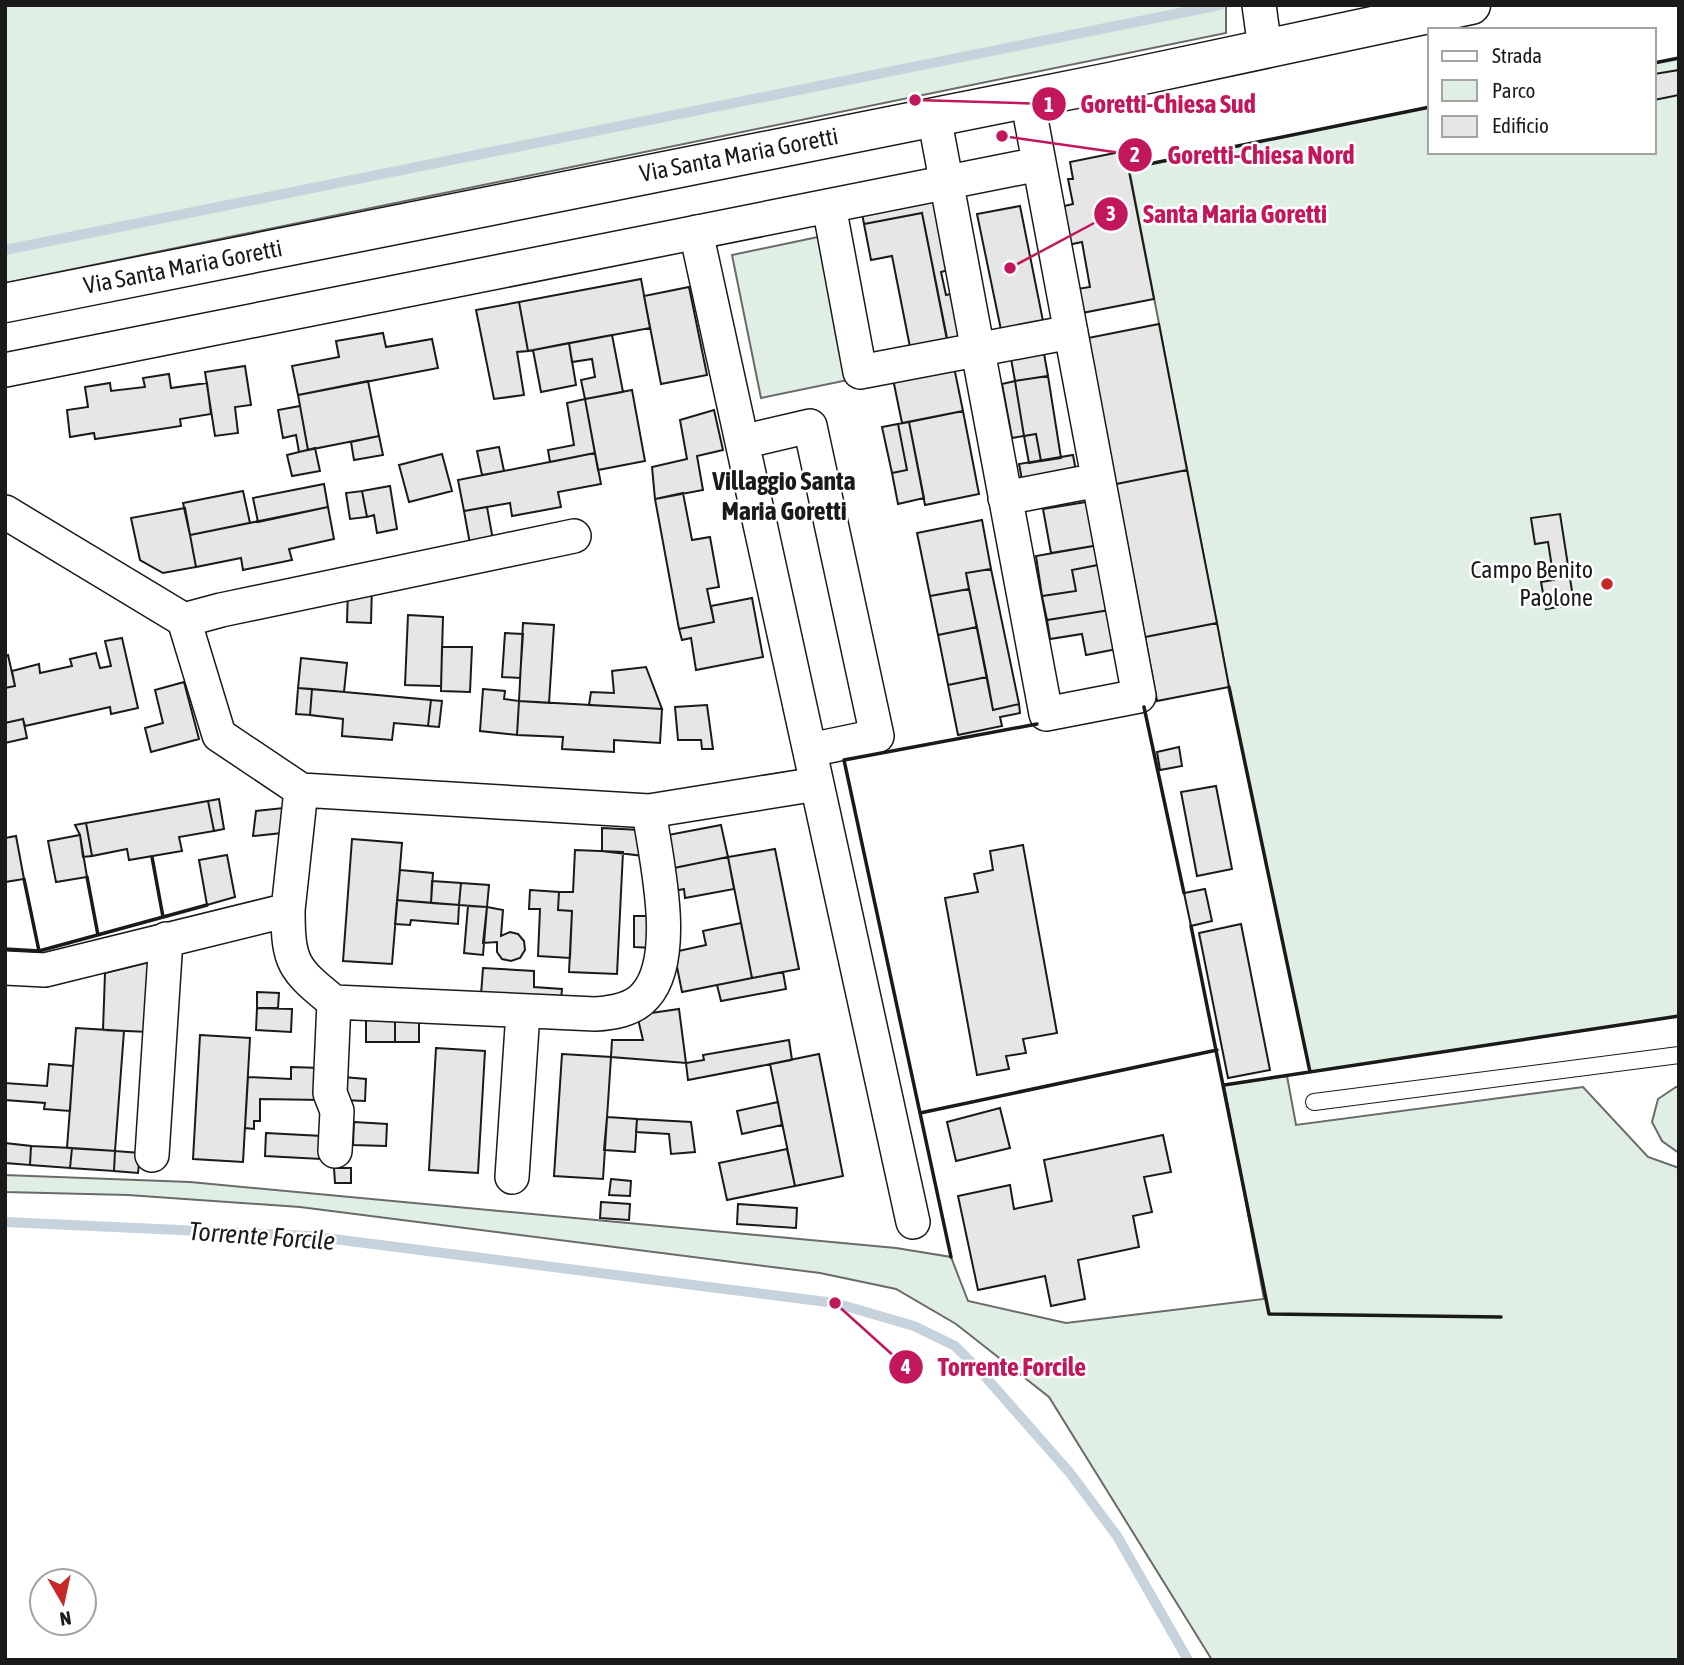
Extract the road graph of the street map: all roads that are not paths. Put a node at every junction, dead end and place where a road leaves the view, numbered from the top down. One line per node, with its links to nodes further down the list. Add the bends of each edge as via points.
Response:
1 (1259, 5): 3 (street)
2 (1471, 5): 3 (main road, Via Santa Maria Goretti)
3 (1265, 49): 4 (main road, Via Santa Maria Goretti)
4 (1027, 98): 5 (main road, Via Santa Maria Goretti); 6 (street)
5 (934, 116): 7 (street); 10 (main road, Via Santa Maria Goretti)
6 (1039, 163): 7 (street); 11 (street)
7 (946, 182): 8 (street); 12 (street)
8 (829, 205): 9 (street); 12 (street, via 860,372)
9 (696, 232): 13 (street); 14 (street)
10 (5, 303)
11 (1071, 332): 12 (street); 15 (street)
12 (978, 349): 16 (street)
13 (5, 370)
14 (742, 442): 20 (street); 20 (street, via 810,426 819,466 877,736)
15 (1098, 481): 16 (street); 16 (street, via 1139,696 1046,714)
16 (1005, 498)
17 (5, 512): 19 (street)
18 (574, 536): 19 (street)
19 (184, 620): 22 (street, via 219,735)
20 (810, 750): 21 (street)
21 (817, 784): 23 (street); 34 (street)
22 (301, 790): 23 (street); 24 (street)
23 (649, 811): 28 (street, via 664,920 663,957 645,997 613,1013)
24 (288, 910): 25 (street); 27 (street, via 288,945 294,963)
25 (166, 939): 26 (street, via 46,970); 32 (street)
26 (5, 968)
27 (334, 1002): 28 (street); 31 (street, via 330,1093 337,1111)
28 (523, 1012): 33 (street)
29 (1679, 1055): 30 (lane)
30 (1314, 1101)
31 (335, 1151)
32 (152, 1155)
33 (512, 1177)
34 (913, 1222)

